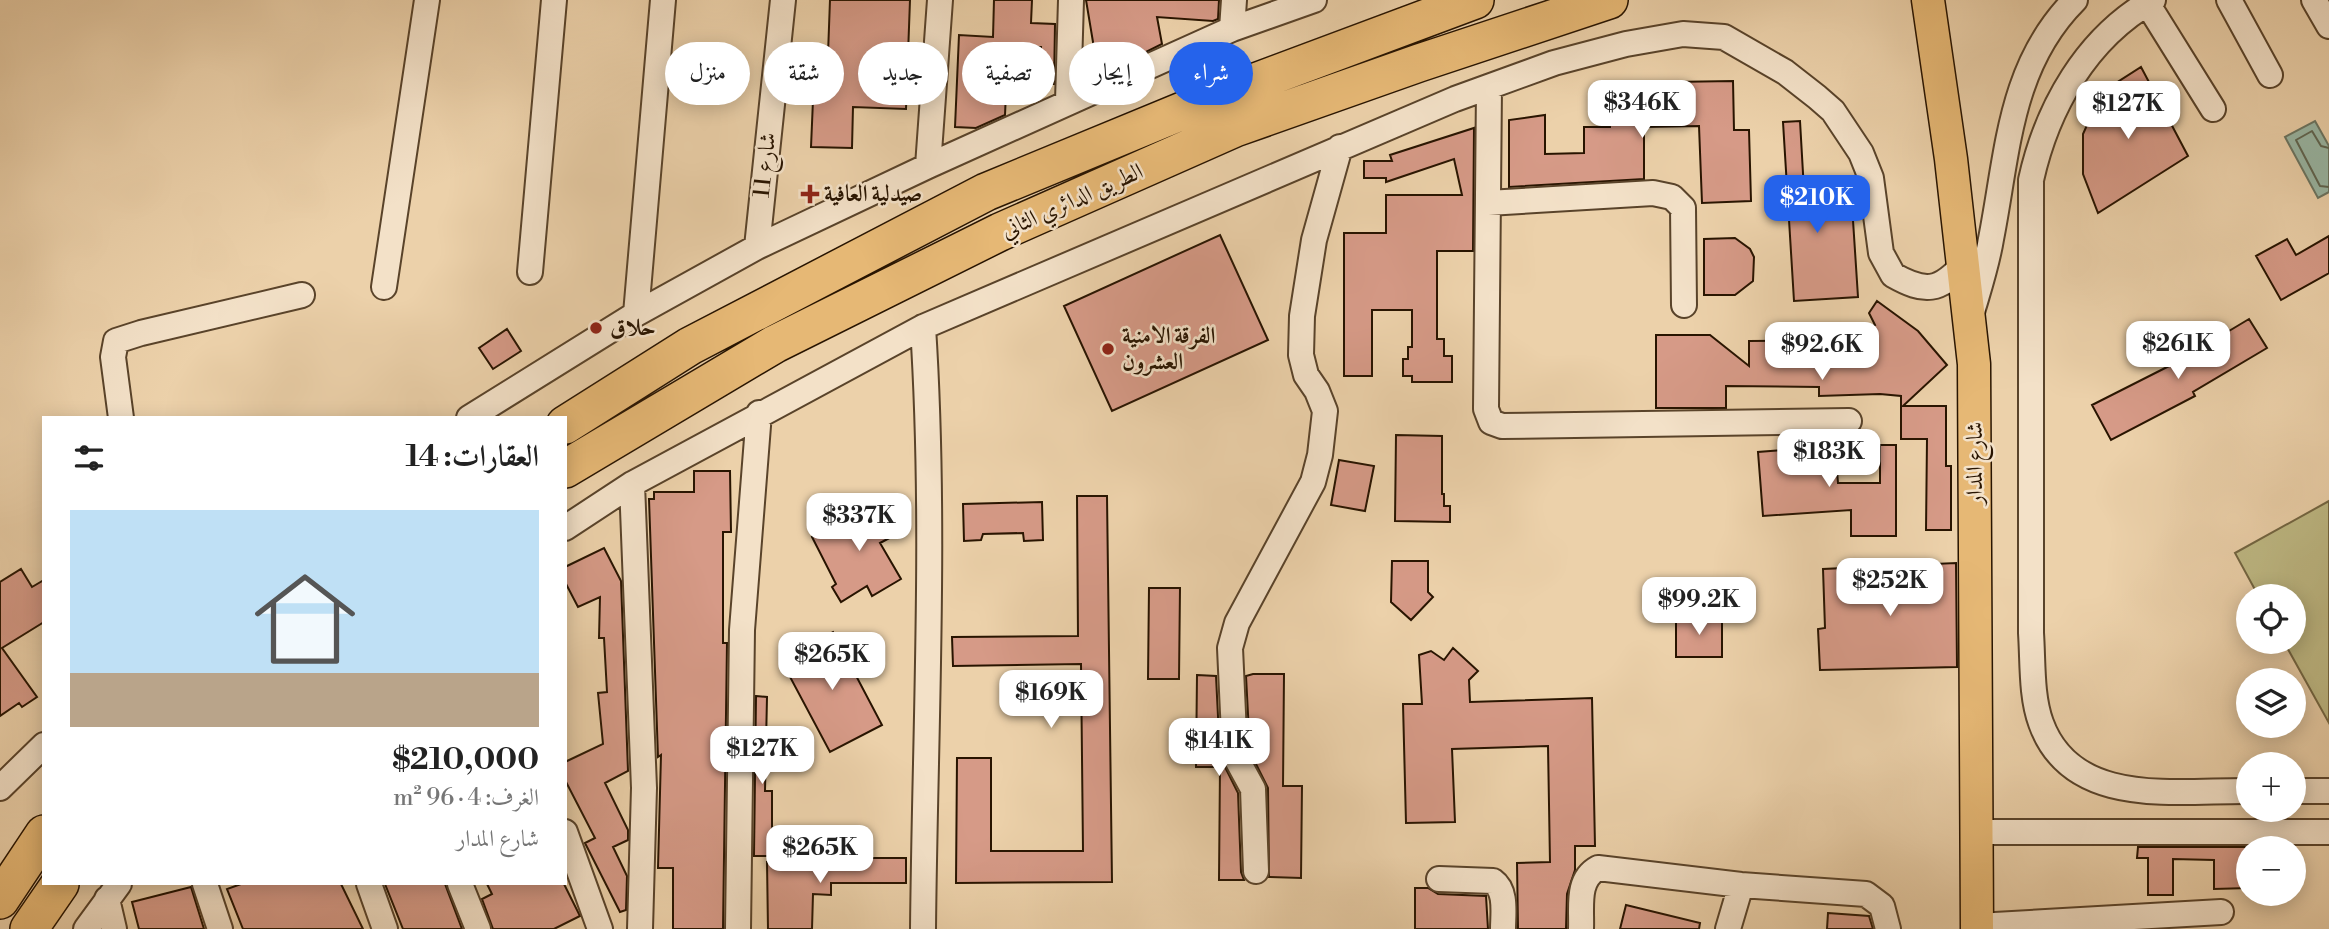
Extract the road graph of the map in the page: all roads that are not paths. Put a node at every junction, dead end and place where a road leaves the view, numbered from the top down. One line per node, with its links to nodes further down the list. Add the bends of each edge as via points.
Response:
1 (427, 0): 28 (street)
2 (554, 0): 27 (street)
3 (663, 0): 31 (street)
4 (783, 0): 25 (street, شارع 11)
5 (940, 0): 23 (street)
6 (1070, 0): 20 (street)
7 (1234, 0): 17 (street)
8 (1314, 0): 17 (street)
9 (1475, 0): 38 (highway, الطريق الدائري الثاني, via 1226,93 986,192 690,346)
10 (1609, 0): 39 (highway, الطريق الدائري الثاني, via 1235,128 1013,227 775,344)
11 (1928, 0): 26 (main road, شارع المدار)
12 (2075, 0): 32 (street, via 2042,39 2025,74)
13 (2230, 0): 18 (street)
14 (2314, 0): 16 (street)
15 (2150, 2): 21 (street); 44 (street, via 2091,53 2069,81 2039,145 2031,180 2031,633 2037,707 2055,750 2078,772 2099,783 2137,790)
16 (2329, 26)
17 (1232, 29): 20 (street)
18 (2270, 75)
19 (1489, 87): 22 (street); 24 (street); 26 (street, via 1626,44 1684,34 1724,37 1785,72 1845,127 1871,178 1881,253 1893,275 1921,287 1934,287 1948,282)
20 (1068, 102): 23 (street)
21 (2213, 109)
22 (1340, 147): 33 (street); 53 (street, via 1314,240 1302,316 1301,355 1325,411 1320,455 1313,482 1237,623 1230,648 1235,756 1253,789)
23 (928, 166): 25 (street)
24 (1488, 203): 30 (street, via 1653,193 1672,197 1683,208); 37 (street, via 1486,409 1491,422 1502,426)
25 (757, 247): 31 (street)
26 (1964, 264): 32 (main road, شارع المدار)
27 (530, 272)
28 (384, 287)
29 (302, 295): 35 (street, via 116,341 113,357)
30 (1684, 305)
31 (636, 314): 36 (street)
32 (1971, 316): 48 (main road, شارع المدار)
33 (923, 327): 34 (street); 73 (street, via 929,423)
34 (759, 413): 40 (street); 72 (street, via 742,630)
35 (121, 416)
36 (472, 416)
37 (1849, 421)
38 (567, 424)
39 (567, 468)
40 (632, 484): 41 (street); 71 (street, via 644,788)
41 (567, 527)
42 (42, 747): 43 (street)
43 (0, 788)
44 (2236, 791)
45 (2306, 791): 46 (street)
46 (2329, 792)
47 (42, 822): 52 (highway)
48 (1974, 832): 49 (street); 63 (main road, شارع المدار)
49 (2329, 832)
50 (42, 837): 61 (highway)
51 (567, 838): 70 (street)
52 (0, 861)
53 (1255, 871)
54 (1439, 879): 74 (street, via 1498,884)
55 (59, 885): 64 (highway)
56 (205, 885): 67 (street)
57 (369, 885): 68 (street)
58 (460, 885): 69 (street)
59 (1741, 885): 75 (street, via 1598,868 1588,873 1583,883); 76 (street); 77 (street, via 1867,894 1882,906)
60 (113, 892): 65 (street); 66 (street)
61 (0, 901)
62 (2221, 912): 63 (street)
63 (1977, 928)
64 (29, 929)
65 (86, 929)
66 (114, 929)
67 (220, 929)
68 (385, 929)
69 (478, 929)
70 (600, 929)
71 (640, 929)
72 (738, 929)
73 (923, 929)
74 (1503, 929)
75 (1581, 929)
76 (1728, 929)
77 (1888, 929)

